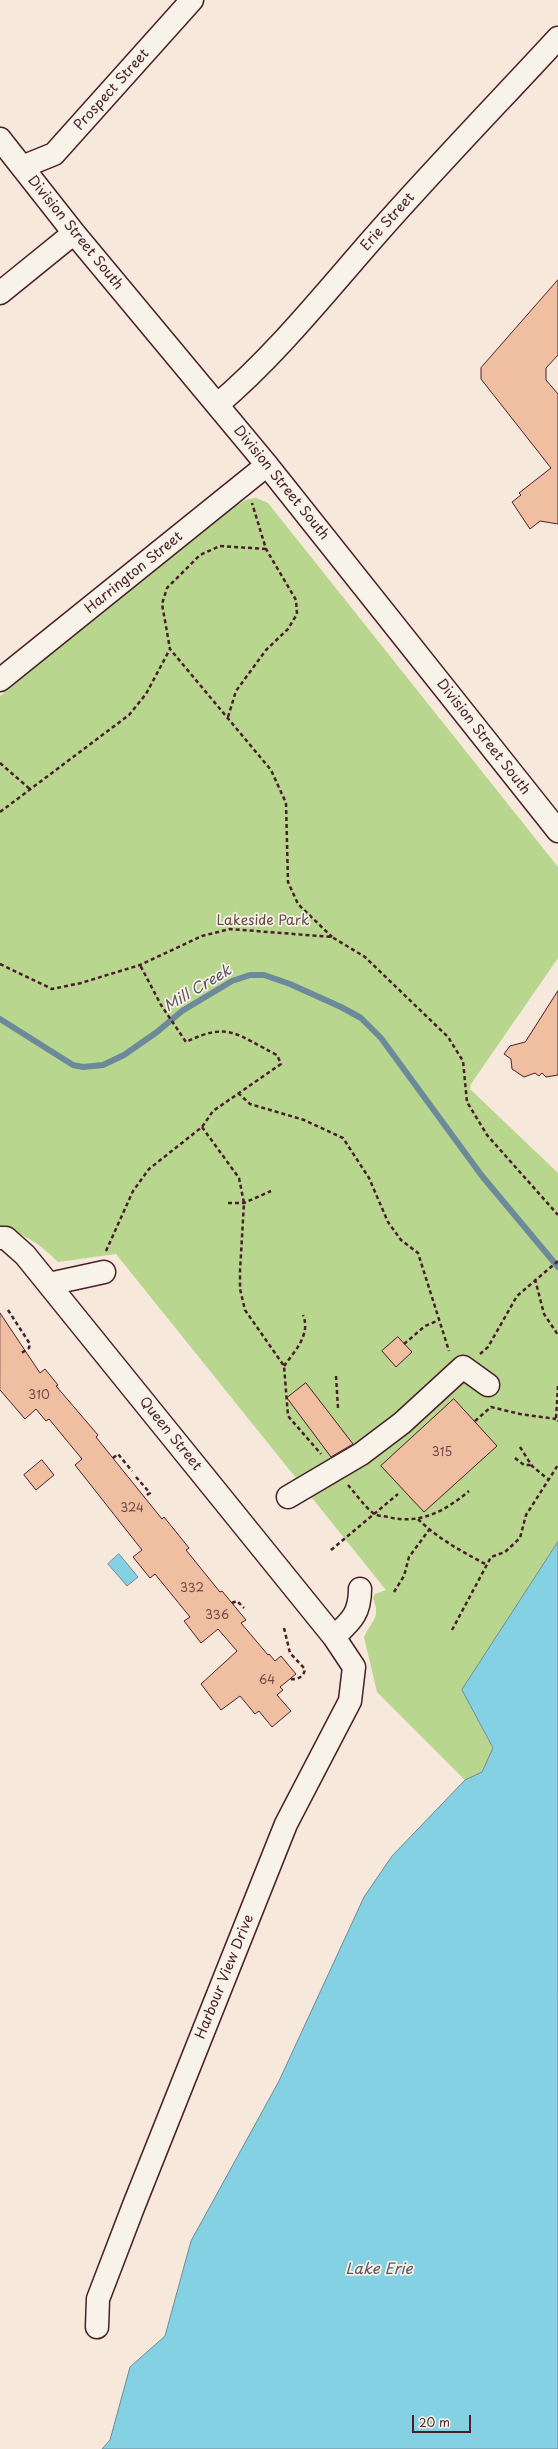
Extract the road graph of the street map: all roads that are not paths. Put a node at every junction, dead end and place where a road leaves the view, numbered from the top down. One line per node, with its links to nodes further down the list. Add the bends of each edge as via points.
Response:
1 (192, 0): 4 (street, Prospect Street, via 54,154)
2 (558, 38): 7 (street, Erie Street, via 378,233 281,343 239,387)
3 (0, 139): 4 (street, Division Street South)
4 (22, 167): 5 (street, Division Street South)
5 (74, 233): 6 (street); 7 (street, Division Street South)
6 (0, 293)
7 (217, 405): 8 (street, Division Street South)
8 (267, 465): 9 (street, Harrington Street); 10 (street, Division Street South)
9 (0, 680)
10 (558, 831)
11 (0, 1238): 13 (street, Queen Street, via 6,1238 25,1255)
12 (105, 1262): 13 (street)
13 (49, 1284): 17 (street, Queen Street)
14 (488, 1385): 15 (street, via 463,1367 402,1423 335,1470)
15 (288, 1497)
16 (360, 1589): 17 (street, via 360,1604 356,1613)
17 (334, 1637): 18 (street, Harbour View Drive, via 354,1667 350,1701 283,1831 98,2299)
18 (97, 2327)

